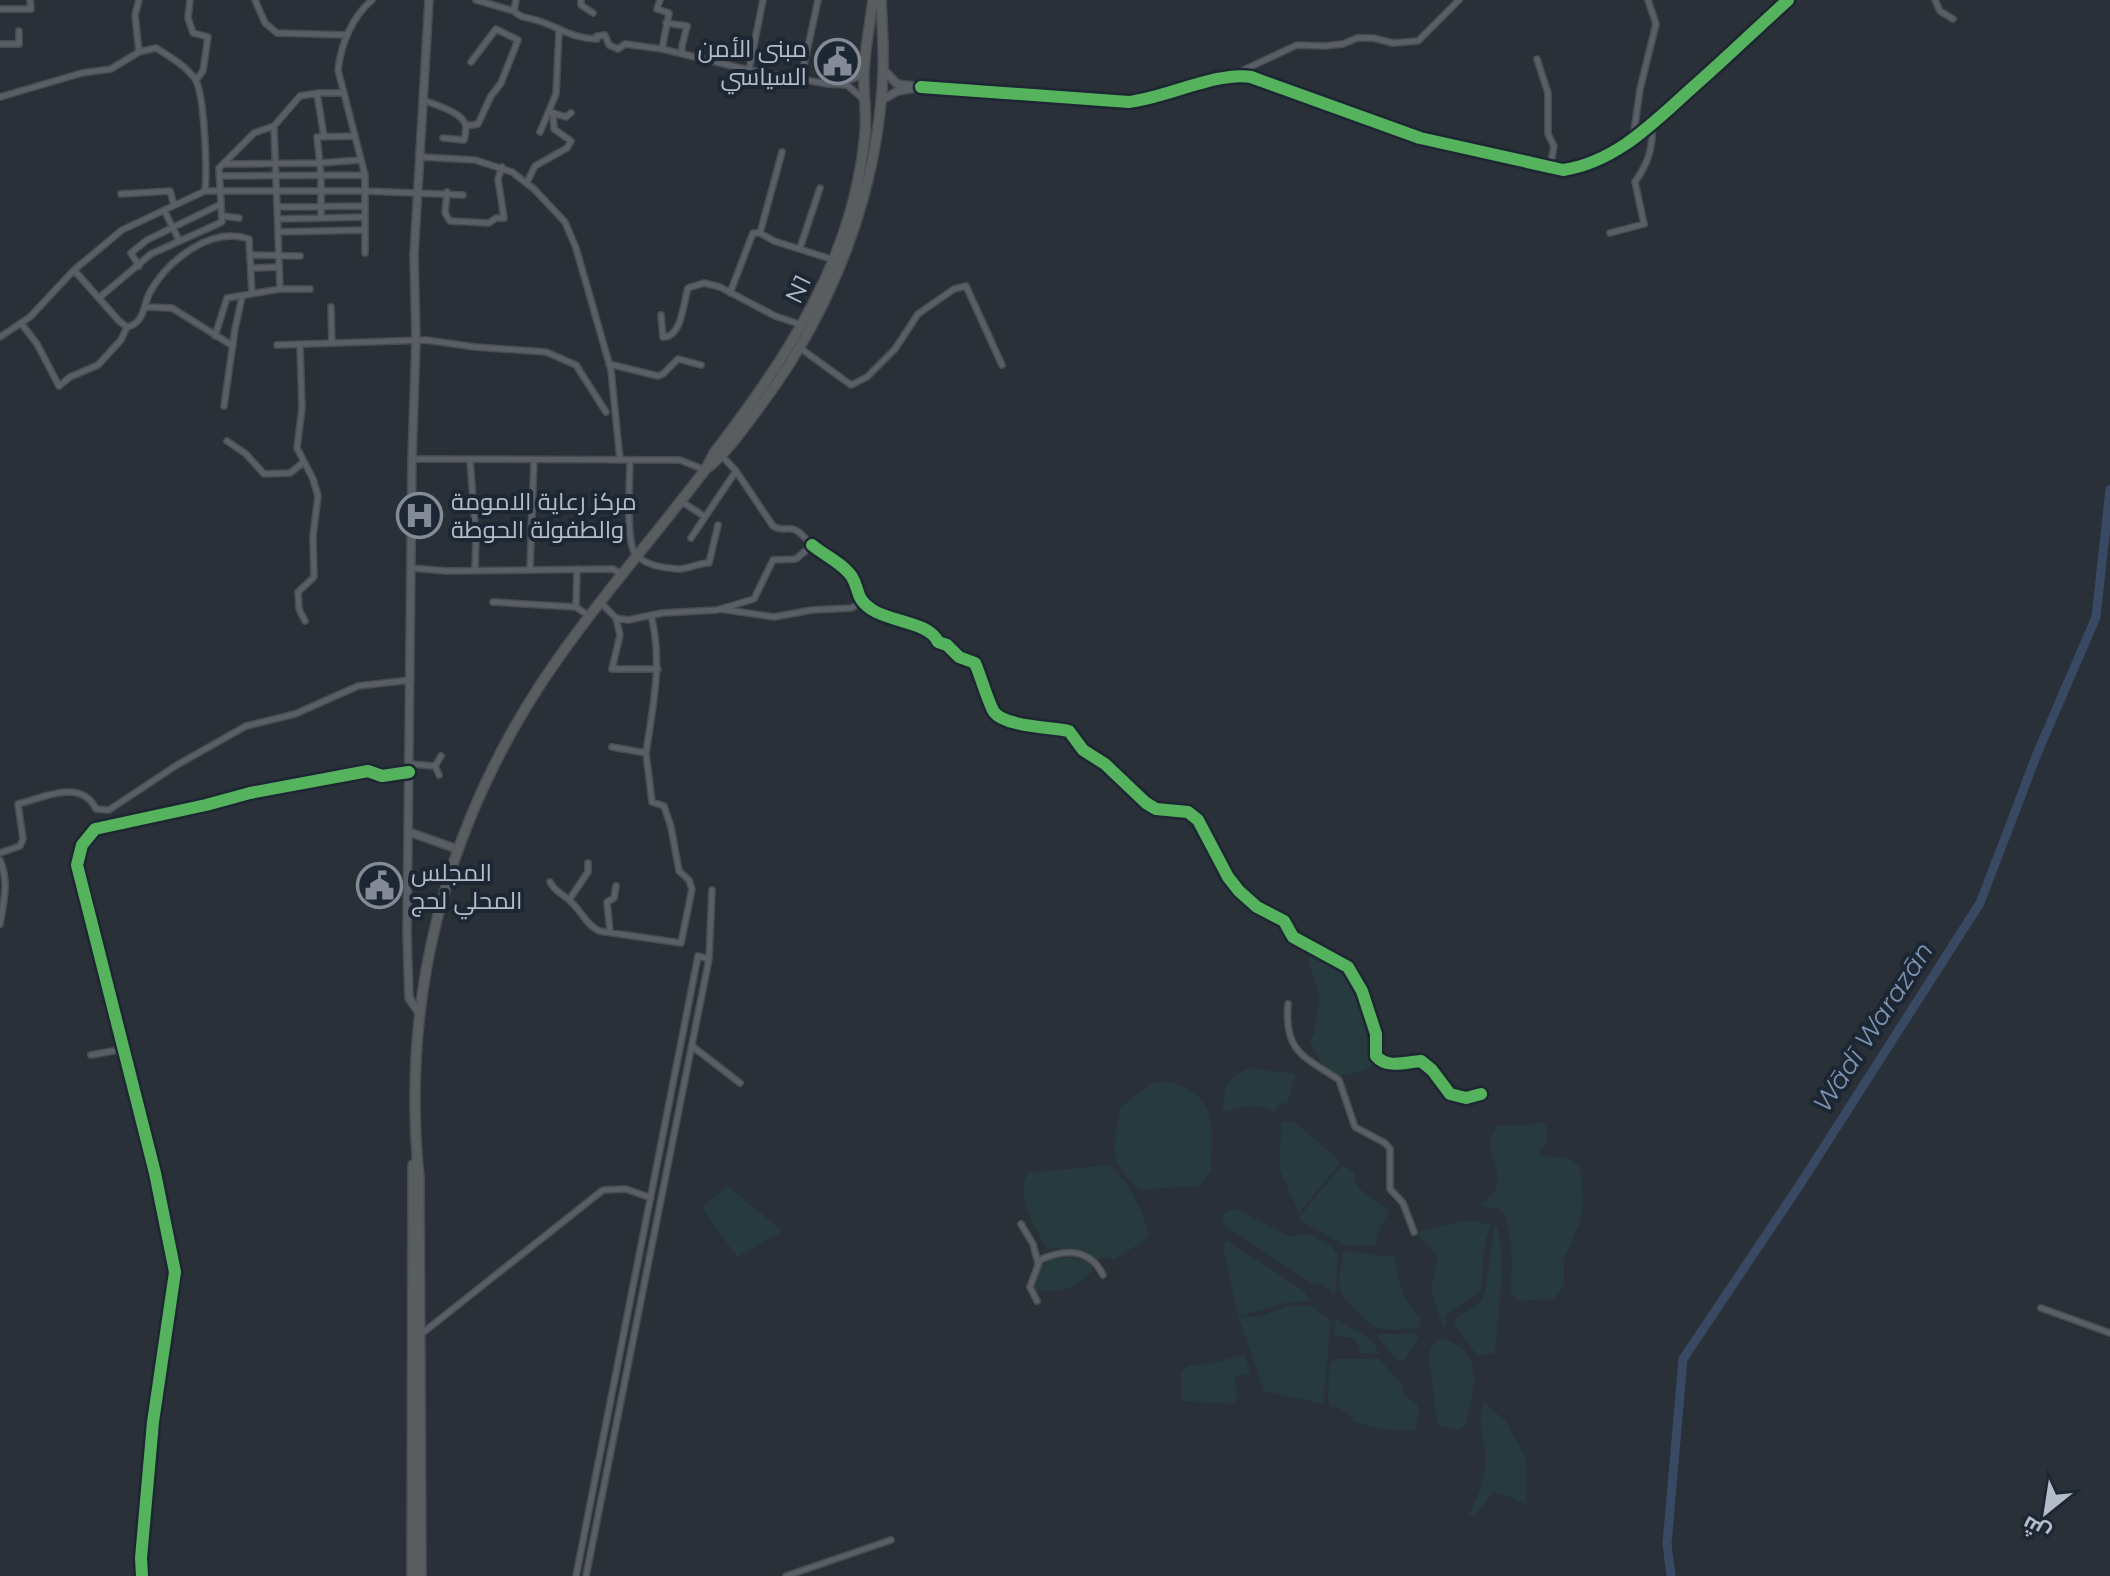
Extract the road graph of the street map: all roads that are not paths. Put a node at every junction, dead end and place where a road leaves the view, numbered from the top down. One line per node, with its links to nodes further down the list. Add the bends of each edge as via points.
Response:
1 (30, 0): 19 (street, via 31,9)
2 (139, 0): 29 (street)
3 (190, 0): 38 (street, via 190,27 208,37 203,71)
4 (255, 0): 26 (street, via 265,23 277,33)
5 (372, 0): 26 (street)
6 (429, 0): 44 (main road)
7 (476, 0): 20 (street)
8 (516, 0): 20 (street)
9 (581, 0): 21 (street)
10 (660, 0): 23 (street, via 657,9 669,13)
11 (763, 0): 35 (street)
12 (818, 0): 37 (street)
13 (873, 0): 33 (highway)
14 (881, 0): 34 (highway, N1)
15 (1459, 0): 36 (street, via 1418,41 1357,38 1343,44 1297,45)
16 (1648, 0): 56 (street, via 1656,24)
17 (1788, 0): 51 (main road)
18 (1935, 0): 22 (street)
19 (0, 9)
20 (514, 11): 25 (street)
21 (593, 13)
22 (1953, 19)
23 (666, 23): 28 (street); 30 (street, via 687,26)
24 (19, 31): 27 (street, via 19,44)
25 (559, 31): 28 (street, via 582,39 605,35 618,49 625,44); 47 (street, via 558,87)
26 (347, 35): 42 (street, via 338,70)
27 (0, 44)
28 (662, 49): 30 (street)
29 (139, 52): 38 (street, via 156,48); 43 (street, via 111,69)
30 (682, 54): 35 (street)
31 (1537, 59): 64 (street, via 1548,93 1548,134 1554,146)
32 (471, 62): 50 (street, via 496,29 518,40 478,124)
33 (865, 68): 34 (highway, via 872,62); 39 (street, via 854,79); 45 (highway, N1)
34 (883, 69): 40 (main road, via 897,84); 46 (highway, N1)
35 (749, 70): 37 (street)
36 (1235, 74): 40 (main road, via 1129,102); 64 (main road, via 1420,138)
37 (801, 79): 39 (street)
38 (196, 80): 71 (street, via 204,124)
39 (828, 84): 45 (street, via 847,85)
40 (921, 87): 46 (main road)
41 (317, 93): 42 (street); 49 (street, via 300,96); 54 (street)
42 (342, 93): 53 (street)
43 (0, 97)
44 (422, 100): 50 (street, via 454,113); 58 (main road)
45 (864, 100): 46 (highway, via 870,109); 103 (highway, N1 / N1, via 865,134 855,195)
46 (880, 101): 127 (highway, N1, via 870,173 856,223)
47 (551, 112): 48 (street, via 566,117); 52 (street); 69 (street, via 554,129 571,141 535,166)
48 (571, 113)
49 (274, 126): 60 (street); 62 (street, via 254,133)
50 (466, 126): 55 (street, via 464,140)
51 (1652, 126): 56 (main road); 95 (street, via 1648,164 1635,182 1644,224)
52 (540, 132)
53 (356, 136): 54 (street); 59 (street)
54 (324, 137): 61 (street, via 317,137)
55 (443, 138)
56 (1633, 140): 64 (main road, via 1582,167)
57 (782, 152): 94 (street)
58 (422, 157): 63 (street); 76 (main road)
59 (361, 160): 61 (street); 66 (street)
60 (276, 162): 61 (street); 62 (street); 68 (street)
61 (319, 163): 65 (street)
62 (224, 164): 67 (street)
63 (502, 167): 69 (street); 77 (street, via 498,179 504,218 489,223 450,221 445,213)
64 (1550, 167)
65 (321, 175): 66 (street); 68 (street); 74 (street)
66 (365, 175): 75 (street)
67 (219, 176): 68 (street); 72 (street)
68 (277, 176): 73 (street)
69 (527, 182): 128 (street, via 565,222)
70 (820, 188): 98 (street)
71 (205, 191): 72 (street); 81 (street)
72 (219, 191): 73 (street); 80 (street)
73 (277, 191): 74 (street); 84 (street)
74 (321, 191): 75 (street); 82 (street)
75 (365, 191): 76 (street); 83 (street)
76 (419, 192): 77 (street); 122 (main road)
77 (447, 192): 79 (street)
78 (121, 194): 81 (street, via 170,191)
79 (463, 195)
80 (221, 204): 89 (street); 91 (street)
81 (174, 205): 85 (street)
82 (321, 206): 83 (street); 84 (street); 86 (street)
83 (365, 206): 87 (street)
84 (277, 207): 90 (street)
85 (164, 210): 91 (street); 107 (street, via 122,230)
86 (321, 217): 87 (street); 90 (street)
87 (365, 217): 92 (street)
88 (239, 218): 89 (street)
89 (222, 219): 96 (street); 97 (street)
90 (278, 219): 93 (street)
91 (173, 228): 97 (street); 104 (street, via 131,253)
92 (365, 230): 93 (street); 99 (street)
93 (278, 232): 101 (street)
94 (760, 233): 98 (street); 110 (street, via 753,233)
95 (1610, 233)
96 (223, 236): 100 (street, via 249,239); 114 (street, via 186,252 151,292)
97 (179, 240): 104 (street)
98 (800, 248): 103 (street)
99 (365, 253)
100 (251, 255): 101 (street); 106 (street)
101 (279, 255): 102 (street); 105 (street)
102 (300, 256)
103 (834, 260): 118 (highway, N1 / N1)
104 (139, 266): 112 (street)
105 (279, 267): 106 (street); 108 (street)
106 (252, 268): 111 (street)
107 (74, 270): 112 (street); 117 (street)
108 (280, 289): 109 (street); 111 (street)
109 (310, 289)
110 (730, 293): 116 (street, via 704,283 688,288 680,322 670,337 663,337); 118 (street)
111 (252, 294): 113 (street)
112 (100, 297): 119 (street)
113 (242, 297): 120 (street, via 227,298); 126 (street)
114 (145, 307): 119 (street, via 141,318); 120 (street, via 172,308)
115 (331, 307): 123 (street)
116 (661, 315)
117 (21, 323): 119 (street, via 59,386 98,365); 121 (street)
118 (802, 325): 141 (highway, N1 / N1)
119 (127, 327)
120 (215, 336): 126 (street)
121 (0, 337)
122 (416, 340): 123 (street); 132 (street, via 546,352 576,365); 135 (main road)
123 (332, 343): 125 (street)
124 (277, 345): 125 (street)
125 (300, 345): 140 (street, via 297,448)
126 (233, 346): 131 (street)
127 (800, 348): 130 (street, via 851,385 895,349 918,314 966,286); 134 (highway, N1)
128 (609, 364): 129 (street, via 658,376 678,359); 138 (street)
129 (701, 365)
130 (1002, 365)
131 (224, 406)
132 (606, 412)
133 (227, 441): 140 (street, via 264,474 290,473)
134 (722, 456): 141 (highway, N1); 142 (street)
135 (412, 459): 136 (street); 151 (main road)
136 (470, 460): 137 (street); 144 (street)
137 (534, 460): 138 (street); 145 (street)
138 (620, 460): 139 (street)
139 (630, 460): 141 (street, via 680,460); 150 (street, via 631,542)
140 (304, 462): 164 (street, via 318,496 314,577 298,592)
141 (705, 470): 143 (highway, N1)
142 (736, 471): 146 (street); 149 (street, via 773,526 798,531)
143 (681, 501): 146 (street); 150 (highway, N1)
144 (473, 508): 145 (street); 152 (street)
145 (532, 509): 153 (street)
146 (705, 517): 148 (street)
147 (718, 525): 150 (street, via 709,563 683,569)
148 (691, 538)
149 (812, 545): 156 (street, via 846,570); 160 (street, via 796,559 773,560 754,599)
150 (638, 557): 155 (highway, N1)
151 (412, 568): 152 (street); 166 (main road)
152 (475, 569): 153 (street)
153 (530, 569): 154 (street)
154 (577, 569): 155 (street, via 613,569); 159 (street)
155 (624, 575): 158 (highway, N1)
156 (862, 601): 160 (street, via 852,608 774,617); 191 (street, via 890,619 926,629 959,657 975,663 995,713 1038,728 1069,731 1083,750 1146,803 1188,812 1198,820 1239,891 1284,921 1293,937 1348,967 1362,991 1380,1061 1421,1061 1450,1094)
157 (493, 602): 159 (street)
158 (601, 603): 162 (highway, N1); 163 (street)
159 (576, 607): 162 (street)
160 (719, 609): 161 (street)
161 (651, 615): 163 (street); 165 (street)
162 (590, 617): 174 (highway, N1, via 516,724)
163 (616, 618): 165 (street, via 620,635 612,669)
164 (305, 621)
165 (658, 669): 168 (street)
166 (411, 680): 171 (main road); 175 (street, via 358,686 295,714 246,726 109,810 96,809 84,795 73,792 18,804 23,839 20,846)
167 (612, 747): 168 (street)
168 (646, 753): 183 (street, via 652,802 664,806 679,871 692,889 687,915 681,943)
169 (441, 756): 170 (street)
170 (435, 766): 171 (street); 172 (street)
171 (410, 768): 173 (main road); 188 (street, via 250,793 95,829 82,845 77,865)
172 (439, 775)
173 (409, 832): 174 (main road); 186 (main road, via 409,998)
174 (457, 849): 186 (highway, N1, via 435,918)
175 (0, 853)
176 (0, 860): 182 (street, via 6,893)
177 (588, 863): 181 (street, via 588,872)
178 (550, 882): 181 (street)
179 (616, 886): 183 (street, via 614,898 607,902)
180 (712, 890): 184 (street)
181 (569, 900): 183 (street, via 589,926)
182 (0, 924)
183 (610, 932)
184 (709, 959): 187 (street); 193 (street, via 698,956)
185 (1288, 1004): 195 (street, via 1293,1046 1339,1080 1355,1127 1390,1149 1390,1189 1403,1203)
186 (419, 1013): 192 (highway, N1)
187 (692, 1046): 190 (street); 207 (street)
188 (124, 1049): 189 (street); 203 (street, via 175,1272 153,1422)
189 (91, 1055)
190 (740, 1083)
191 (1481, 1094)
192 (415, 1142): 201 (highway, N1); 204 (highway, N1)
193 (651, 1198): 201 (street, via 626,1189 603,1190); 206 (street)
194 (1021, 1224): 196 (street)
195 (1414, 1232)
196 (1038, 1264): 197 (street, via 1048,1256 1075,1253 1097,1263); 198 (street, via 1030,1287)
197 (1103, 1275)
198 (1037, 1301)
199 (2041, 1308): 200 (street)
200 (2110, 1333)
201 (420, 1335): 205 (highway, N1)
202 (891, 1540): 208 (street)
203 (142, 1576)
204 (412, 1576)
205 (421, 1576)
206 (576, 1576)
207 (586, 1576)
208 (786, 1576)

